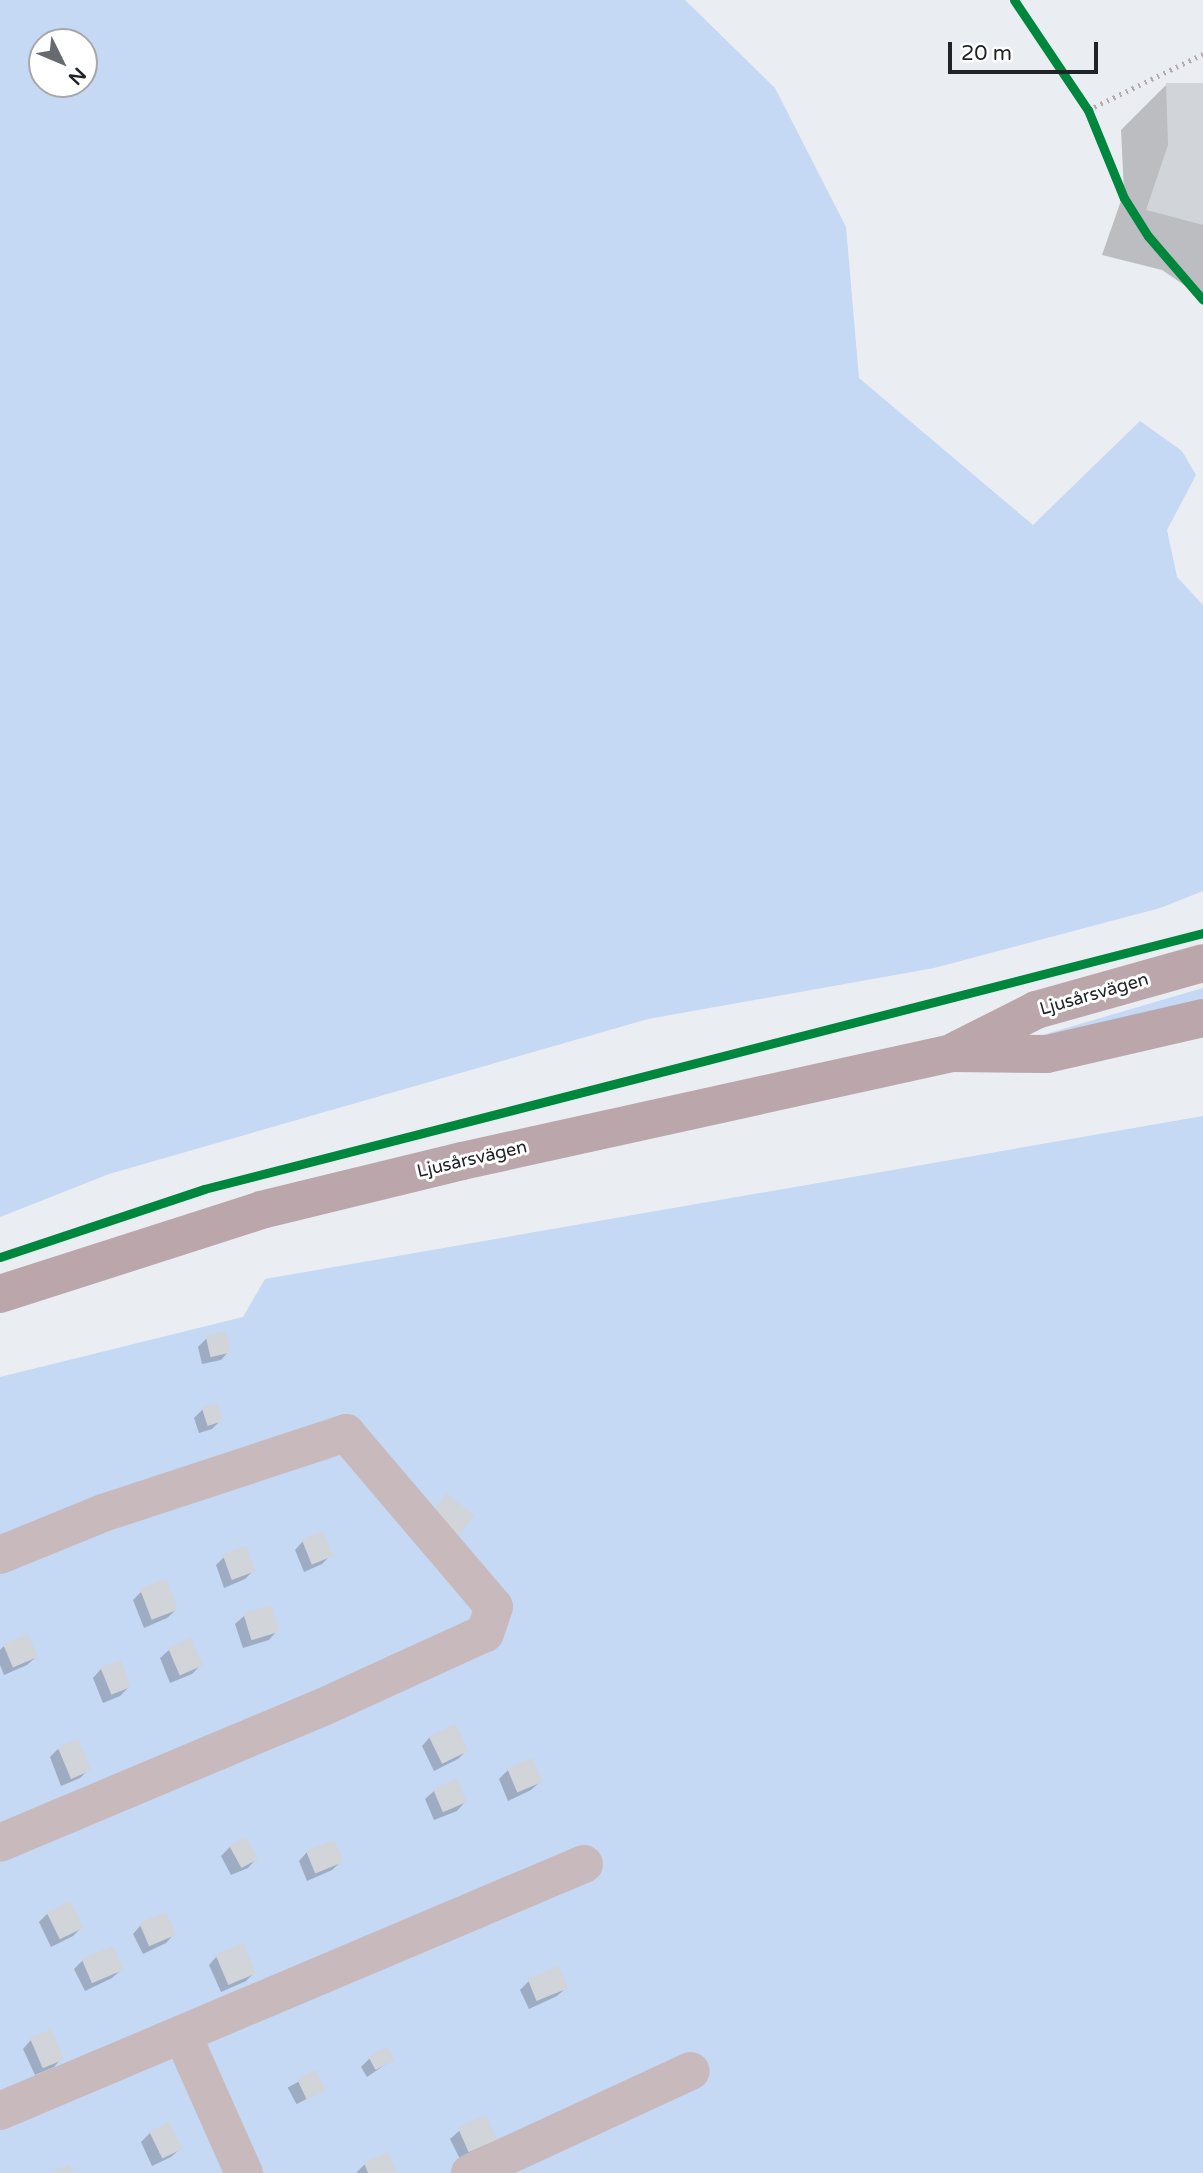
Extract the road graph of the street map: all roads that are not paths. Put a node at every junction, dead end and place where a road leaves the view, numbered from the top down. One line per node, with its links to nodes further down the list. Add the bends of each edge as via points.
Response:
1 (1203, 963): 3 (main road, Ljusårsvägen, via 1036,1010)
2 (1203, 1018): 3 (main road, Ljusårsvägen, via 1047,1054)
3 (952, 1053): 4 (main road, Ljusårsvägen, via 261,1210)
4 (0, 1294)
5 (0, 1555): 6 (lane, via 103,1513 346,1433 494,1607 485,1633 323,1707)
6 (0, 1843)
7 (584, 1864): 8 (lane)
8 (182, 2034): 10 (lane); 11 (lane)
9 (691, 2071): 12 (lane)
10 (0, 2111)
11 (244, 2173)
12 (470, 2173)

